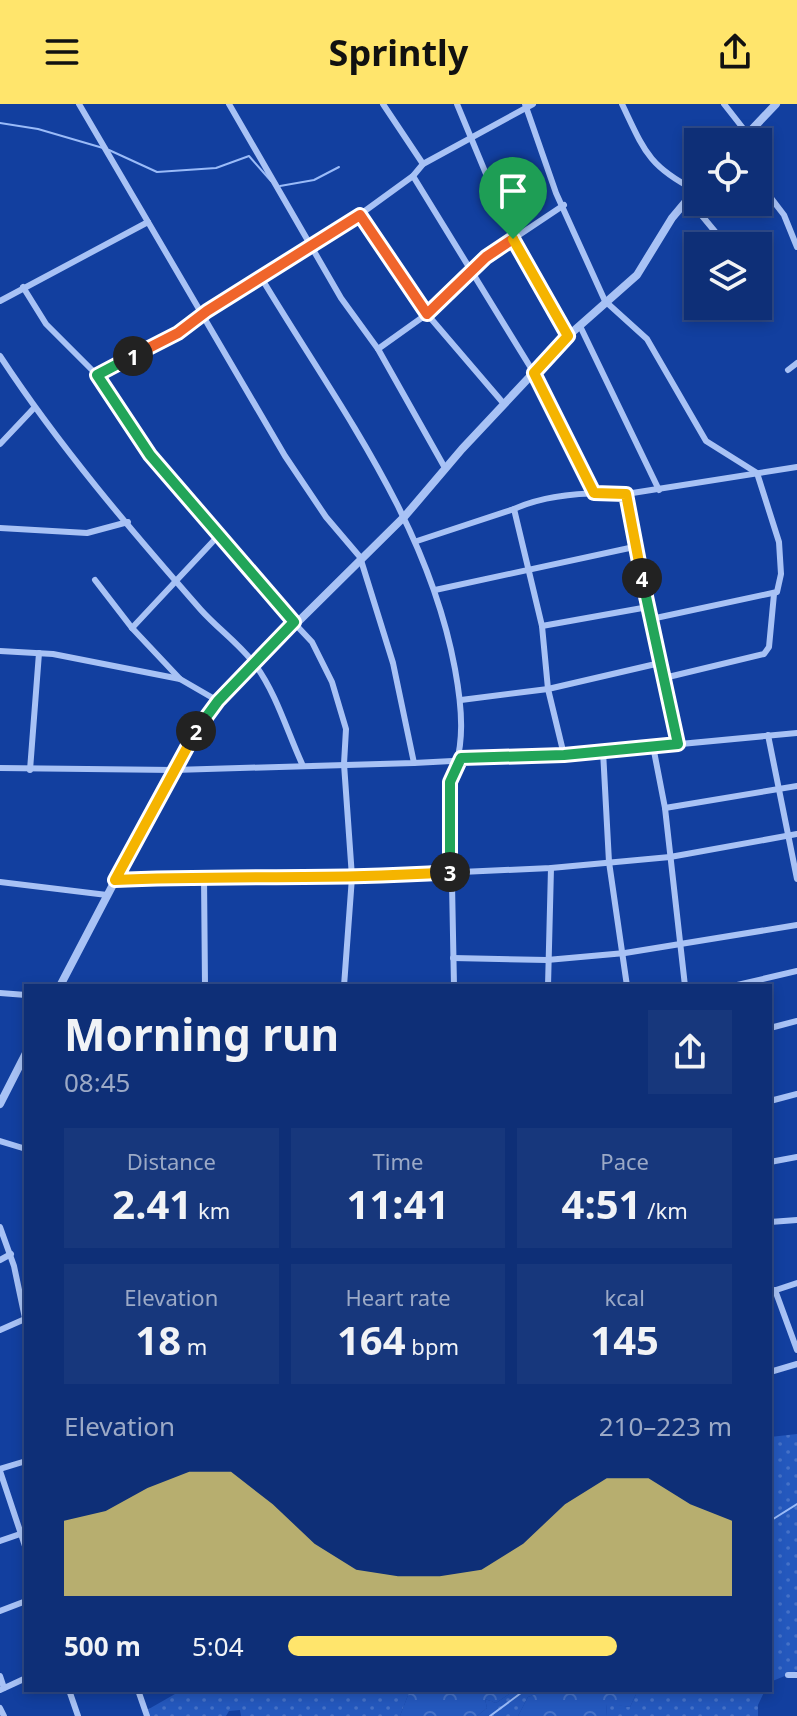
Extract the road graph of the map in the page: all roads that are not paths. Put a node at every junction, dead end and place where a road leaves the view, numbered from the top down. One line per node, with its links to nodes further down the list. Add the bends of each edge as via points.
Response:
1 (79, 104): 20 (street)
2 (229, 104): 23 (street)
3 (383, 104): 12 (street)
4 (457, 104): 11 (street)
5 (622, 104): 14 (street, via 645,152 663,173)
6 (724, 104): 9 (street)
7 (776, 104): 10 (street)
8 (528, 105): 11 (street); 17 (street)
9 (743, 128)
10 (750, 128)
11 (470, 137): 12 (street); 22 (street)
12 (423, 164): 13 (street)
13 (413, 176): 18 (street); 25 (street)
14 (684, 183)
15 (772, 199): 24 (street)
16 (684, 204): 29 (street, via 637,275)
17 (564, 205): 22 (street); 29 (street)
18 (360, 215): 23 (street); 30 (street)
19 (702, 216): 21 (street)
20 (148, 222): 27 (street); 31 (street)
21 (715, 232)
22 (513, 239): 25 (street); 33 (street)
23 (313, 246): 26 (street); 34 (street, via 341,298)
24 (797, 247)
25 (469, 273): 30 (street); 38 (street)
26 (262, 279): 31 (street); 50 (street, via 349,415)
27 (23, 287): 28 (street); 39 (street, via 46,324)
28 (0, 301)
29 (605, 301): 32 (street); 45 (street, via 647,339 706,441)
30 (427, 314): 34 (street); 40 (street)
31 (203, 317): 39 (street); 56 (street, via 318,505)
32 (580, 326): 33 (street); 46 (street)
33 (568, 336): 38 (street)
34 (378, 349): 44 (street)
35 (0, 356): 41 (street)
36 (797, 363): 37 (street)
37 (788, 370)
38 (534, 373): 40 (street); 47 (street)
39 (97, 375): 53 (street, via 150,455)
40 (504, 404): 44 (street)
41 (34, 408): 42 (street); 51 (street)
42 (0, 444)
43 (797, 467): 45 (street)
44 (445, 468): 50 (street)
45 (757, 473): 46 (street); 61 (street, via 779,542 780,585)
46 (659, 490): 48 (street)
47 (594, 493): 48 (street); 49 (street)
48 (626, 494): 55 (street)
49 (514, 509): 54 (street); 57 (street)
50 (405, 516): 54 (street); 56 (street)
51 (128, 522): 52 (street, via 87,533); 59 (street)
52 (0, 528)
53 (218, 536): 59 (street); 64 (street)
54 (417, 541): 60 (street)
55 (634, 547): 57 (street); 62 (street)
56 (360, 557): 64 (street); 83 (street, via 393,663)
57 (528, 570): 60 (street); 65 (street)
58 (95, 580): 66 (street)
59 (178, 582): 66 (street); 69 (street)
60 (435, 590): 74 (street)
61 (774, 594): 63 (street); 71 (street, via 767,652)
62 (648, 607): 63 (street); 65 (street)
63 (651, 619): 70 (street)
64 (294, 622): 69 (street); 84 (street, via 312,642 332,682 346,729)
65 (542, 626): 73 (street)
66 (132, 628): 72 (street)
67 (0, 651): 68 (street)
68 (39, 653): 72 (street); 87 (street)
69 (254, 663): 75 (street); 85 (street)
70 (660, 663): 71 (street); 73 (street)
71 (664, 678): 78 (street)
72 (180, 679): 75 (street)
73 (548, 689): 74 (street); 81 (street)
74 (461, 700): 82 (street)
75 (218, 701): 88 (street)
76 (797, 733): 77 (street)
77 (768, 735): 78 (street); 90 (street)
78 (678, 744): 79 (street)
79 (653, 746): 80 (street); 91 (street)
80 (603, 751): 81 (street); 95 (street)
81 (564, 755): 82 (street)
82 (461, 758): 83 (street); 97 (street, via 450,782)
83 (414, 763): 84 (street)
84 (344, 764): 85 (street); 99 (street)
85 (303, 766): 88 (street)
86 (0, 768): 87 (street)
87 (30, 770): 88 (street)
88 (174, 770): 101 (street)
89 (797, 786): 90 (street)
90 (778, 789): 91 (street); 93 (street)
91 (665, 808): 94 (street)
92 (797, 834): 93 (street)
93 (787, 837): 94 (street); 100 (street)
94 (670, 857): 95 (street); 105 (street)
95 (609, 862): 96 (street); 106 (street)
96 (551, 868): 97 (street); 108 (street)
97 (451, 872): 99 (street); 107 (street)
98 (204, 876): 99 (street); 101 (street); 111 (street)
99 (352, 877): 112 (street)
100 (797, 877)
101 (115, 880): 103 (street)
102 (0, 882): 103 (street)
103 (107, 895): 110 (street)
104 (797, 925): 105 (street)
105 (679, 945): 106 (street); 116 (street)
106 (625, 953): 108 (street); 115 (street)
107 (453, 958): 108 (street); 113 (street)
108 (547, 960): 114 (street)
109 (797, 971): 117 (street)
110 (61, 984)
111 (205, 984)
112 (344, 984)
113 (454, 984)
114 (548, 984)
115 (627, 984)
116 (685, 984)
117 (742, 984)
118 (0, 993): 119 (street)
119 (24, 995)
120 (797, 1021): 121 (street)
121 (772, 1027)
122 (24, 1057): 123 (street)
123 (15, 1074): 124 (street); 127 (street)
124 (24, 1077)
125 (797, 1094): 126 (street)
126 (772, 1100)
127 (0, 1104)
128 (0, 1141): 129 (street)
129 (24, 1148)
130 (797, 1157): 131 (street)
131 (772, 1162)
132 (797, 1220): 133 (street)
133 (772, 1222)
134 (0, 1227): 135 (street)
135 (11, 1254): 136 (street); 139 (street)
136 (0, 1260)
137 (797, 1283): 138 (street)
138 (772, 1291): 142 (street)
139 (24, 1316)
140 (24, 1321): 141 (street)
141 (0, 1330)
142 (797, 1350)
143 (797, 1364): 144 (street)
144 (772, 1371)
145 (24, 1462): 146 (street)
146 (0, 1470): 147 (street)
147 (24, 1533): 148 (street)
148 (0, 1541)
149 (24, 1602): 150 (street)
150 (0, 1611)
151 (788, 1675): 152 (street)
152 (797, 1675)
153 (0, 1676): 155 (street)
154 (24, 1679): 155 (street)
155 (2, 1689)
156 (70, 1692): 160 (street)
157 (139, 1692): 161 (street)
158 (0, 1708): 159 (street)
159 (4, 1716)
160 (78, 1716)
161 (147, 1716)

